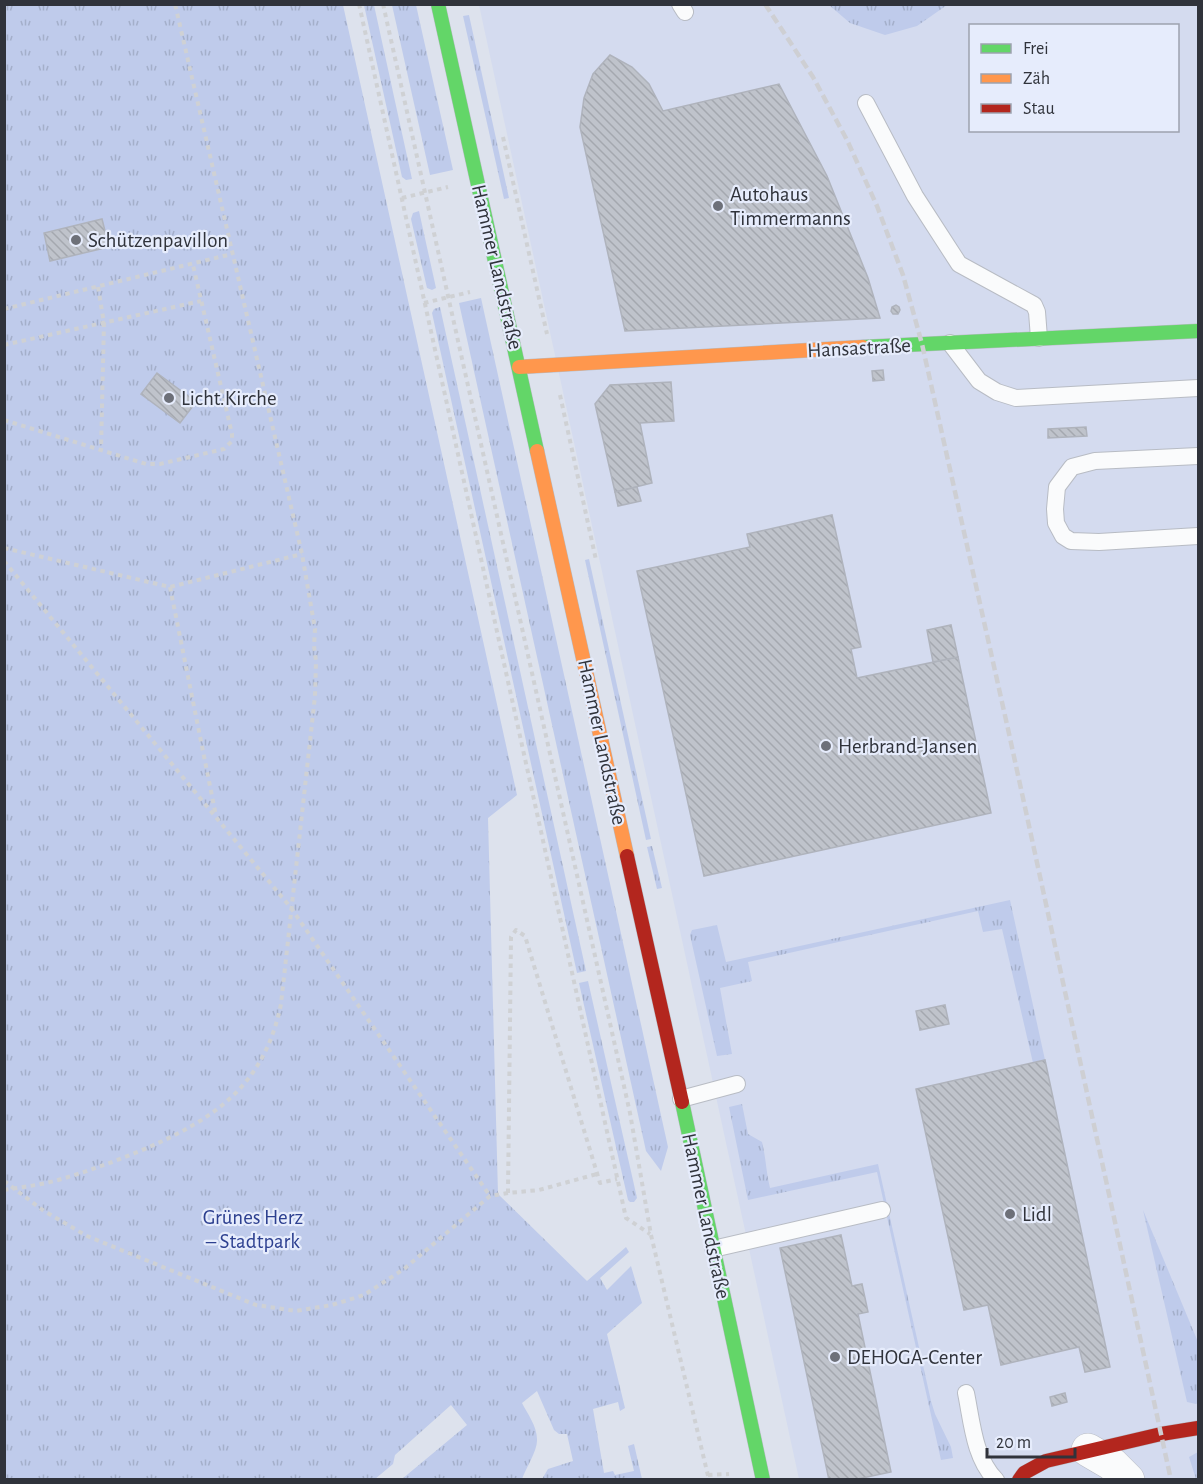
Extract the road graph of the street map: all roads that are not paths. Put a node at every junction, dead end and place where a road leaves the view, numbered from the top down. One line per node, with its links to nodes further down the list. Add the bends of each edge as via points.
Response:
1 (438, 4): 6 (main road, Hammer Landstraße)
2 (866, 103): 4 (lane, via 915,196 959,264 1034,305)
3 (1198, 331): 4 (main road, Hansastraße)
4 (1039, 338): 5 (main road, Hansastraße)
5 (950, 343): 6 (main road, Hansastraße); 7 (lane, via 979,381 1016,398)
6 (519, 367): 11 (main road, Hammer Landstraße)
7 (1198, 388)
8 (1198, 456): 9 (lane, via 1095,461 1072,467 1057,487 1055,509 1056,523 1071,541)
9 (1198, 536)
10 (737, 1084): 11 (lane)
11 (681, 1099): 13 (main road, Hammer Landstraße)
12 (882, 1210): 13 (lane)
13 (713, 1249): 17 (main road, Hammer Landstraße)
14 (966, 1393): 18 (lane, via 977,1448 988,1472)
15 (1197, 1427): 16 (main road)
16 (1088, 1450): 19 (main road, via 1046,1461); 20 (street)
17 (763, 1479)
18 (996, 1479)
19 (1019, 1479)
20 (1128, 1479)

